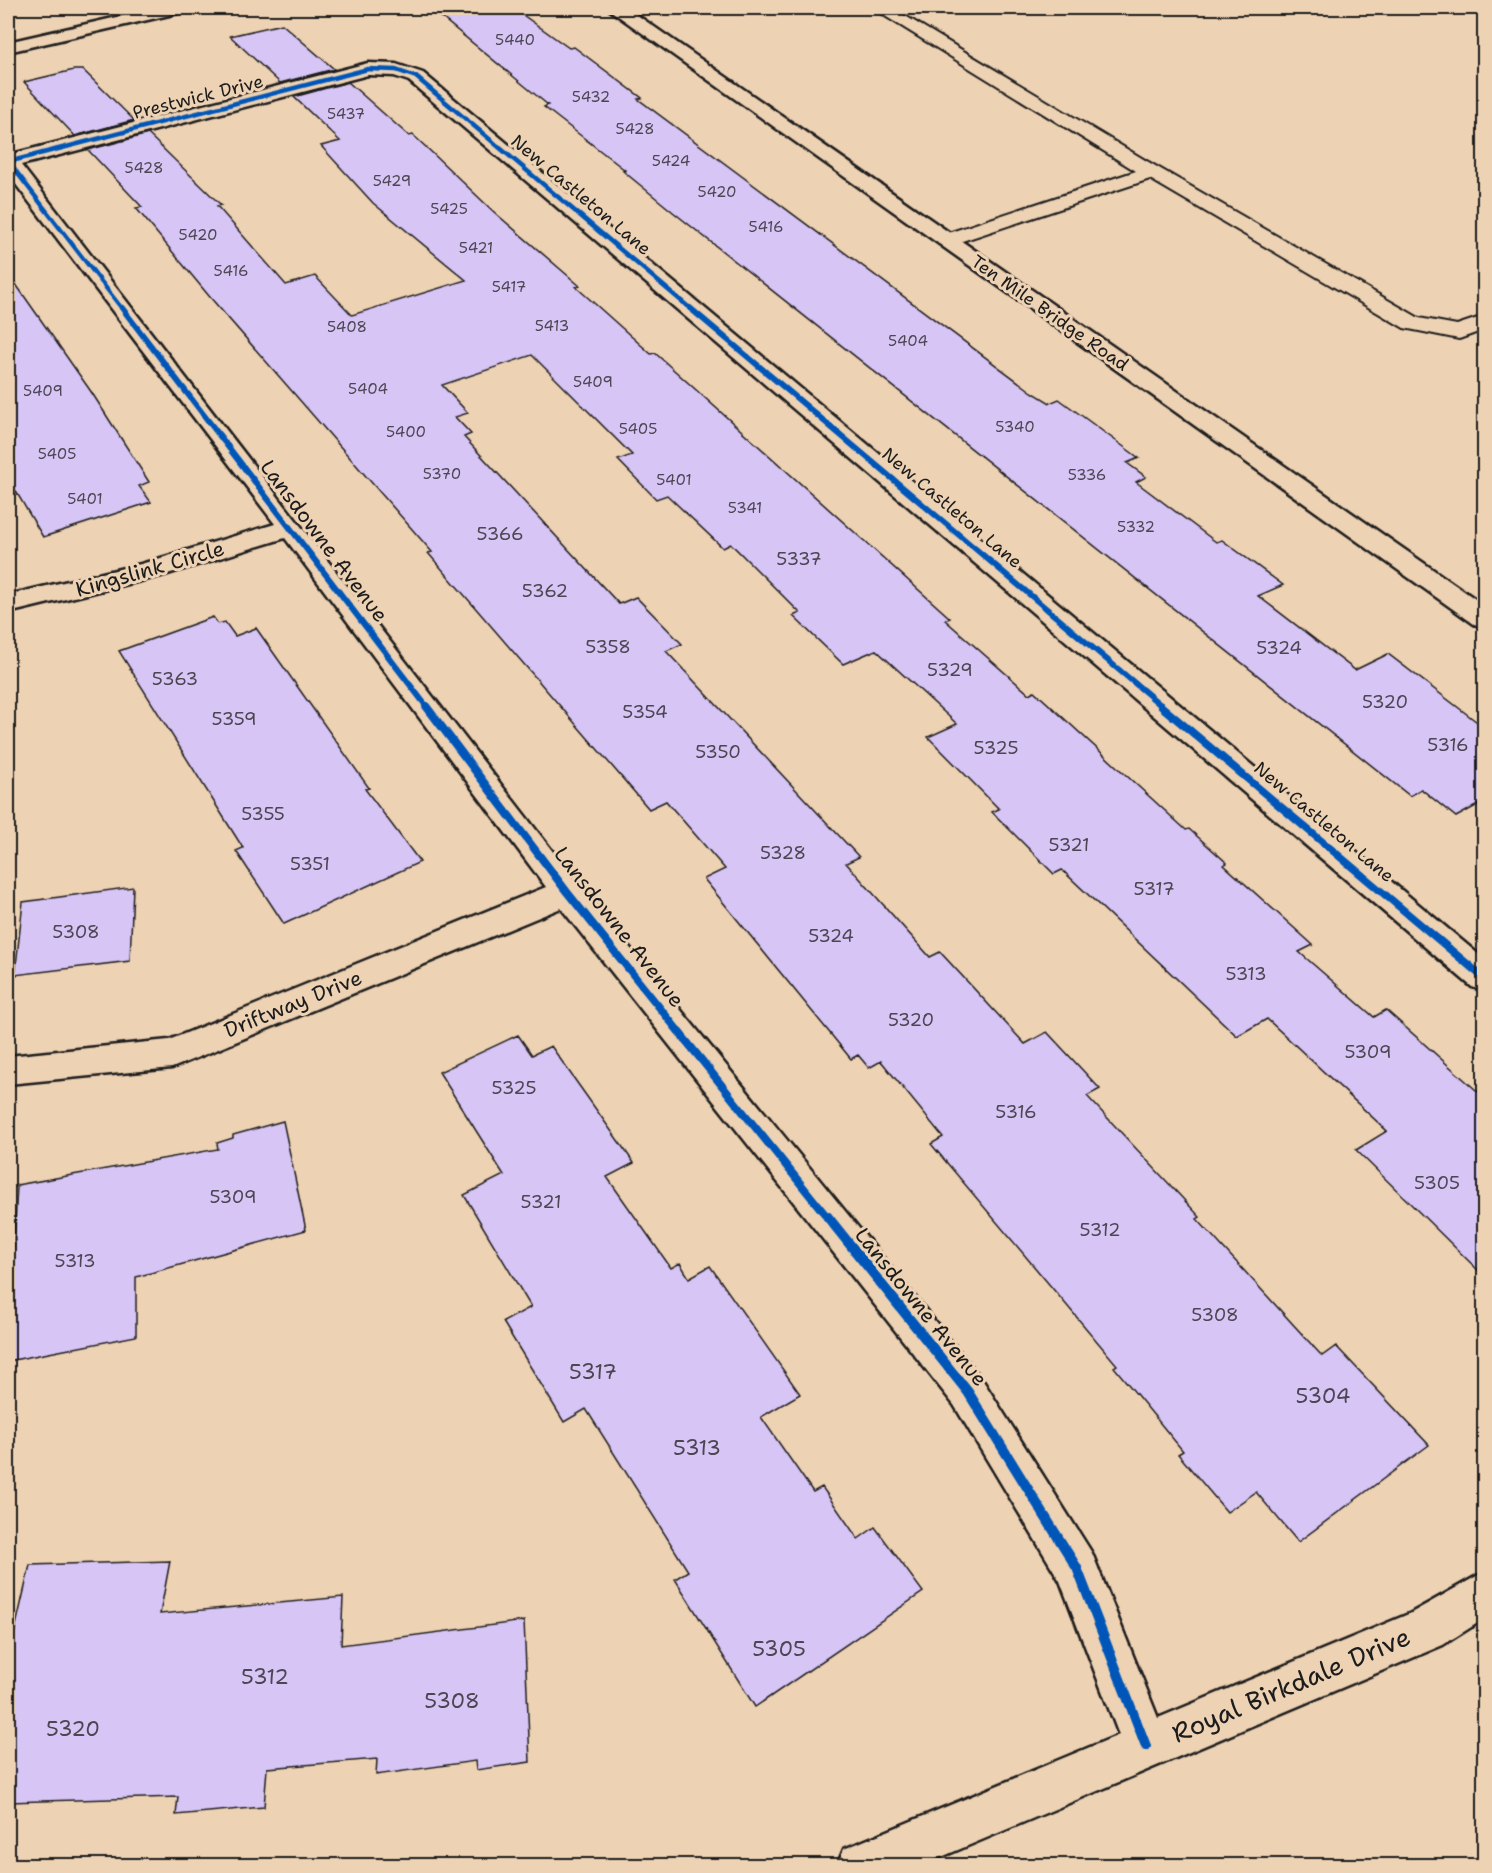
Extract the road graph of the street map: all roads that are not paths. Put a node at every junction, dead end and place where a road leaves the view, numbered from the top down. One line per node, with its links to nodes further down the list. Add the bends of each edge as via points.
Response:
1 (178, 8): 4 (street)
2 (616, 8): 8 (street, Ten Mile Bridge Road)
3 (881, 8): 7 (lane)
4 (8, 47)
5 (396, 70): 6 (street, Prestwick Drive, via 368,69); 14 (street, New Castleton Lane, via 430,87)
6 (8, 162): 10 (street, Lansdowne Avenue)
7 (1152, 172): 8 (lane); 9 (lane, via 1412,323 1459,332)
8 (946, 240): 12 (street, Ten Mile Bridge Road)
9 (1485, 323)
10 (291, 526): 11 (street, Kingslink Circle, via 179,564); 13 (street, Lansdowne Avenue)
11 (8, 604)
12 (1485, 618)
13 (567, 892): 15 (street, Driftway Drive, via 172,1054); 17 (street, Lansdowne Avenue, via 968,1392 1077,1568)
14 (1485, 978)
15 (8, 1070)
16 (1485, 1594): 17 (street, Royal Birkdale Drive, via 1427,1629)
17 (1146, 1746): 18 (street, Royal Birkdale Drive)
18 (861, 1866)

